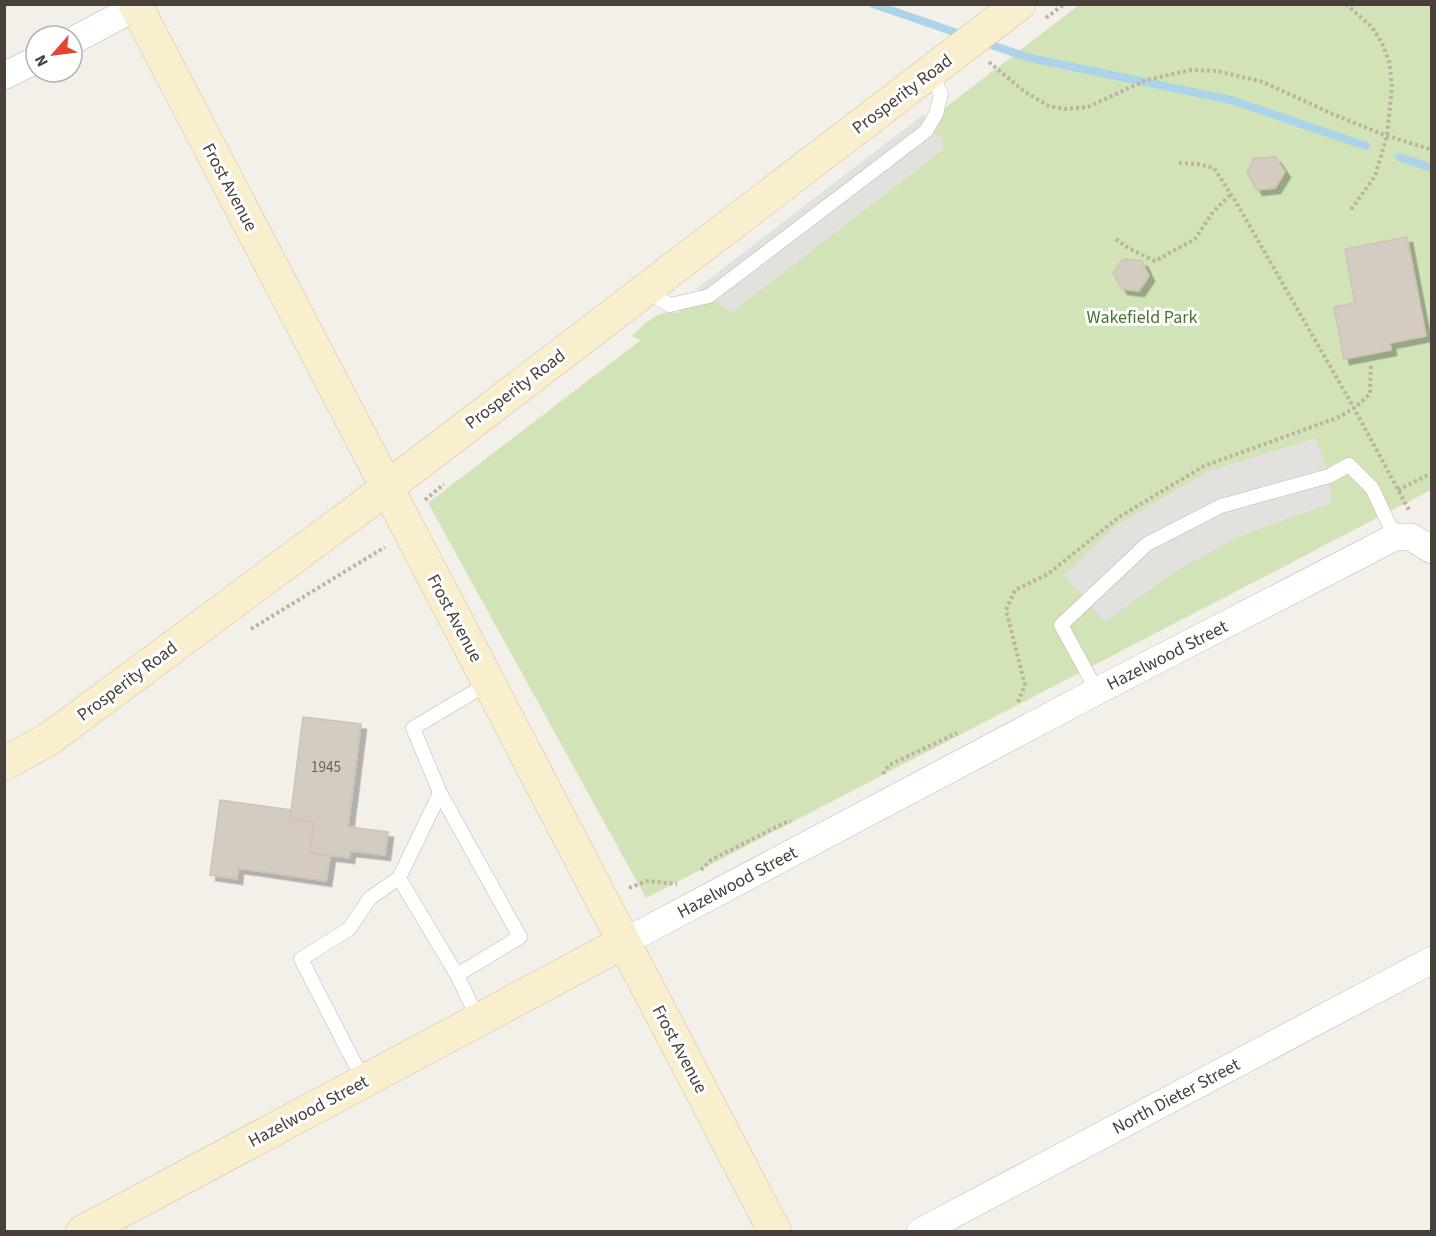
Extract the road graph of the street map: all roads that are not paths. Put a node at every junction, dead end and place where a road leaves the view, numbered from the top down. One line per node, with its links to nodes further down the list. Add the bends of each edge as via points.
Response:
1 (1019, 4): 5 (street, Prosperity Road)
2 (138, 6): 3 (street); 8 (street, Frost Avenue)
3 (84, 35)
4 (24, 66): 6 (street)
5 (931, 72): 7 (street, Prosperity Road); 7 (lane, via 941,94 926,131 709,296 670,305)
6 (4, 76)
7 (644, 291): 8 (street, Prosperity Road)
8 (387, 487): 10 (street, Frost Avenue); 12 (street, Prosperity Road, via 49,739)
9 (1412, 541): 11 (street, Hazelwood Street); 11 (lane, via 1372,488 1349,465 1329,476 1221,506 1146,544 1061,625)
10 (489, 683): 13 (lane, via 413,728); 15 (street, Frost Avenue)
11 (1097, 691): 15 (street, Hazelwood Street)
12 (4, 764)
13 (440, 793): 14 (lane); 17 (lane, via 520,937)
14 (399, 878): 17 (lane); 19 (lane, via 370,898 349,929 301,959 355,1064)
15 (624, 942): 18 (street, Hazelwood Street); 21 (street, Frost Avenue)
16 (1431, 960): 22 (street, North Dieter Street)
17 (458, 975): 18 (lane)
18 (480, 1019): 19 (street, Hazelwood Street)
19 (367, 1079): 20 (street, Hazelwood Street)
20 (81, 1232)
21 (776, 1232)
22 (920, 1232)

